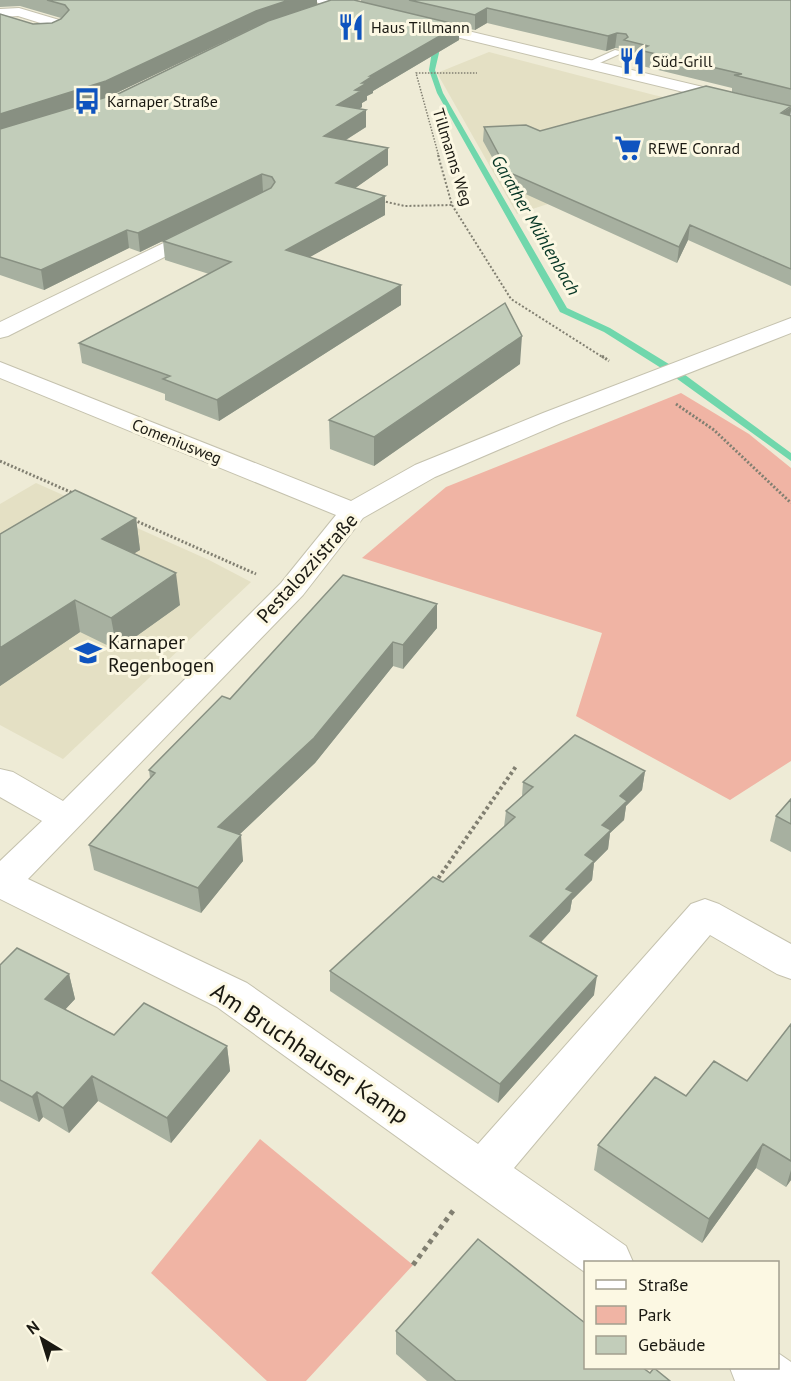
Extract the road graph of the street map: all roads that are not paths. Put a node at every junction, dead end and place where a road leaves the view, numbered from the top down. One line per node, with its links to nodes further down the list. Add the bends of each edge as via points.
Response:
1 (320, 0): 2 (street)
2 (346, 2): 4 (street); 7 (street)
3 (0, 13): 5 (street, via 19,12 61,25 47,33)
4 (309, 14)
5 (0, 21)
6 (619, 52): 7 (lane)
7 (591, 71): 8 (street, via 612,70)
8 (791, 113)
9 (224, 220): 11 (street)
10 (791, 325): 13 (street, Pestalozzistraße, via 697,362 666,388 425,471)
11 (0, 331)
12 (0, 369): 13 (street, Comeniusweg)
13 (353, 513): 15 (street, Pestalozzistraße, via 292,589)
14 (0, 781): 15 (street)
15 (67, 819): 16 (street, Pestalozzistraße)
16 (0, 884): 18 (street, Am Bruchhauser Kamp, via 232,995)
17 (791, 963): 18 (street, via 705,914)
18 (482, 1172): 19 (street, Am Bruchhauser Kamp)
19 (606, 1261)
20 (756, 1369): 21 (street)
21 (774, 1381)

